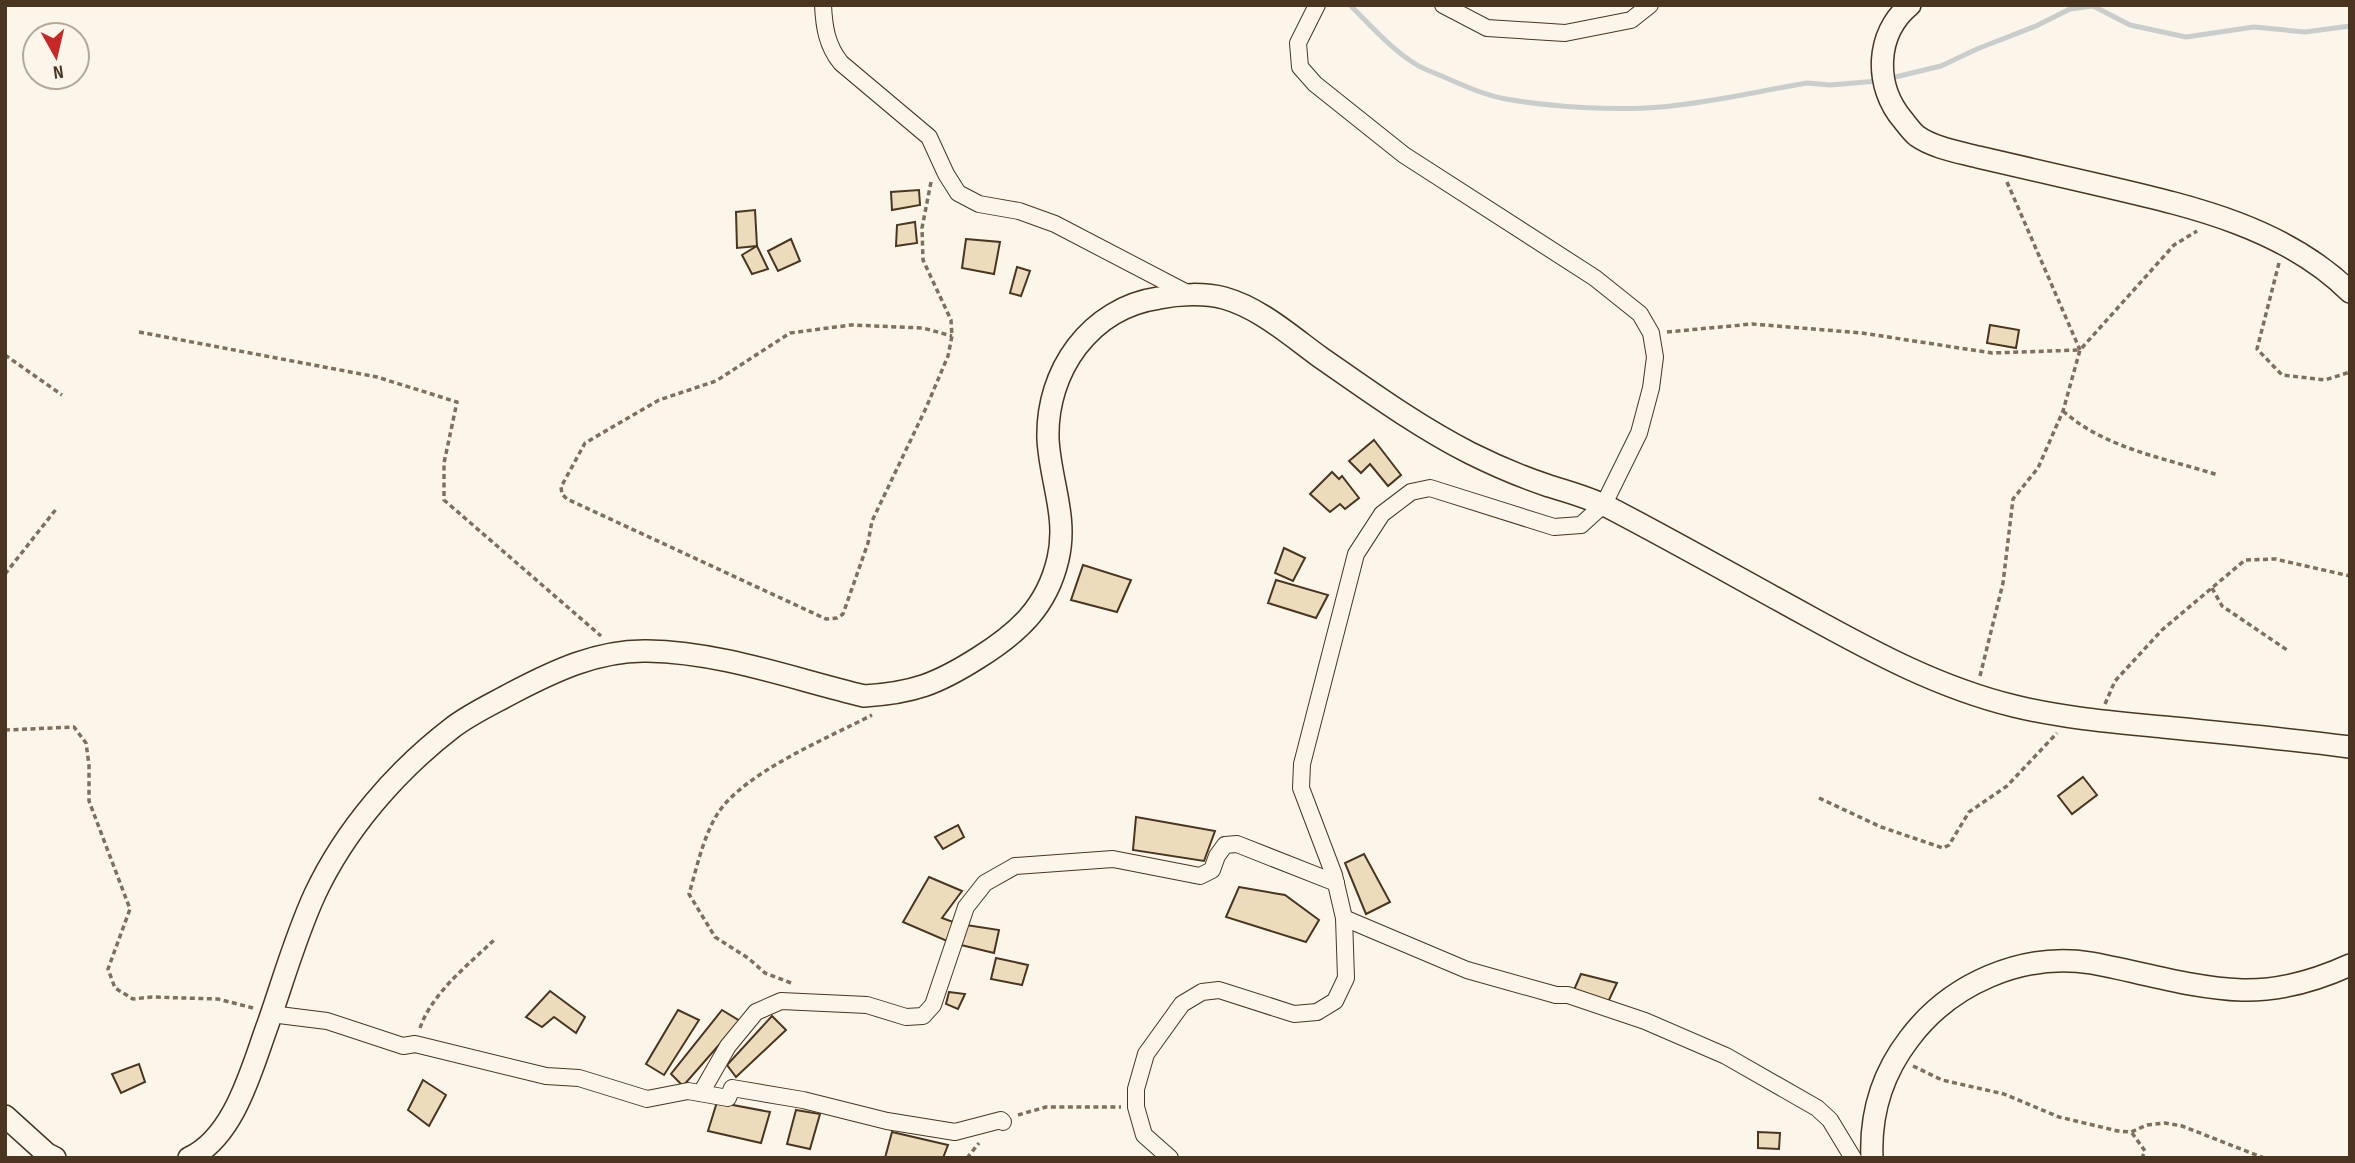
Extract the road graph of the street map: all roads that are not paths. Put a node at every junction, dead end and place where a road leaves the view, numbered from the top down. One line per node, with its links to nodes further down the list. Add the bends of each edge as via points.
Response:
1 (823, 5): 7 (street, via 831,51 929,137 958,193 979,204 1055,224)
2 (1317, 5): 8 (street, via 1298,43 1300,67 1315,84 1404,155 1595,278 1640,314 1651,333 1655,357 1639,433)
3 (1443, 5): 4 (street, via 1487,28 1565,33 1631,20)
4 (1650, 5)
5 (1910, 5): 6 (street, via 1900,14 1882,49 1885,85 1893,108 1917,136 1945,148 2221,217 2284,244)
6 (2350, 292)
7 (1191, 295): 8 (street, via 1225,298 1261,314 1396,409 1482,459); 13 (street, via 1155,298 1112,313 1082,338 1063,367 1048,419 1062,522 1060,554 1052,582 1033,614 1009,639 926,687 892,694 864,696 698,654 644,650 589,658 551,672 454,727 377,800 342,847 315,895)
8 (1604, 504): 9 (street, via 1887,659 1944,685 2068,717); 10 (street, via 1581,525 1554,527 1430,488 1410,492 1381,514 1356,554 1302,764 1301,788)
9 (2350, 747)
10 (1336, 883): 11 (street); 14 (street, via 1237,844 1225,845 1212,870 1200,876 1112,859 1014,866 985,883 965,907 933,1005 923,1016 906,1017 867,1005 780,1001 756,1012 728,1046)
11 (1344, 918): 19 (street, via 1346,978 1335,1001 1317,1012 1294,1014 1219,990 1202,992 1182,1004 1146,1054 1136,1089 1144,1135); 20 (street, via 1467,970 1581,999 1726,1056 1817,1108 1830,1120)
12 (2350, 965): 21 (street, via 2291,984 2245,990 2047,960 1994,973 1961,990 1920,1024 1895,1057 1877,1099)
13 (271, 1014): 14 (street, via 327,1021 403,1046 415,1044 546,1076 579,1078 647,1099); 18 (street, via 242,1095 222,1132)
14 (701, 1093): 16 (street, via 727,1098 732,1088 955,1132)
15 (5, 1116): 17 (street)
16 (1003, 1122)
17 (55, 1158)
18 (189, 1158)
19 (1170, 1158)
20 (1853, 1158)
21 (1872, 1158)

